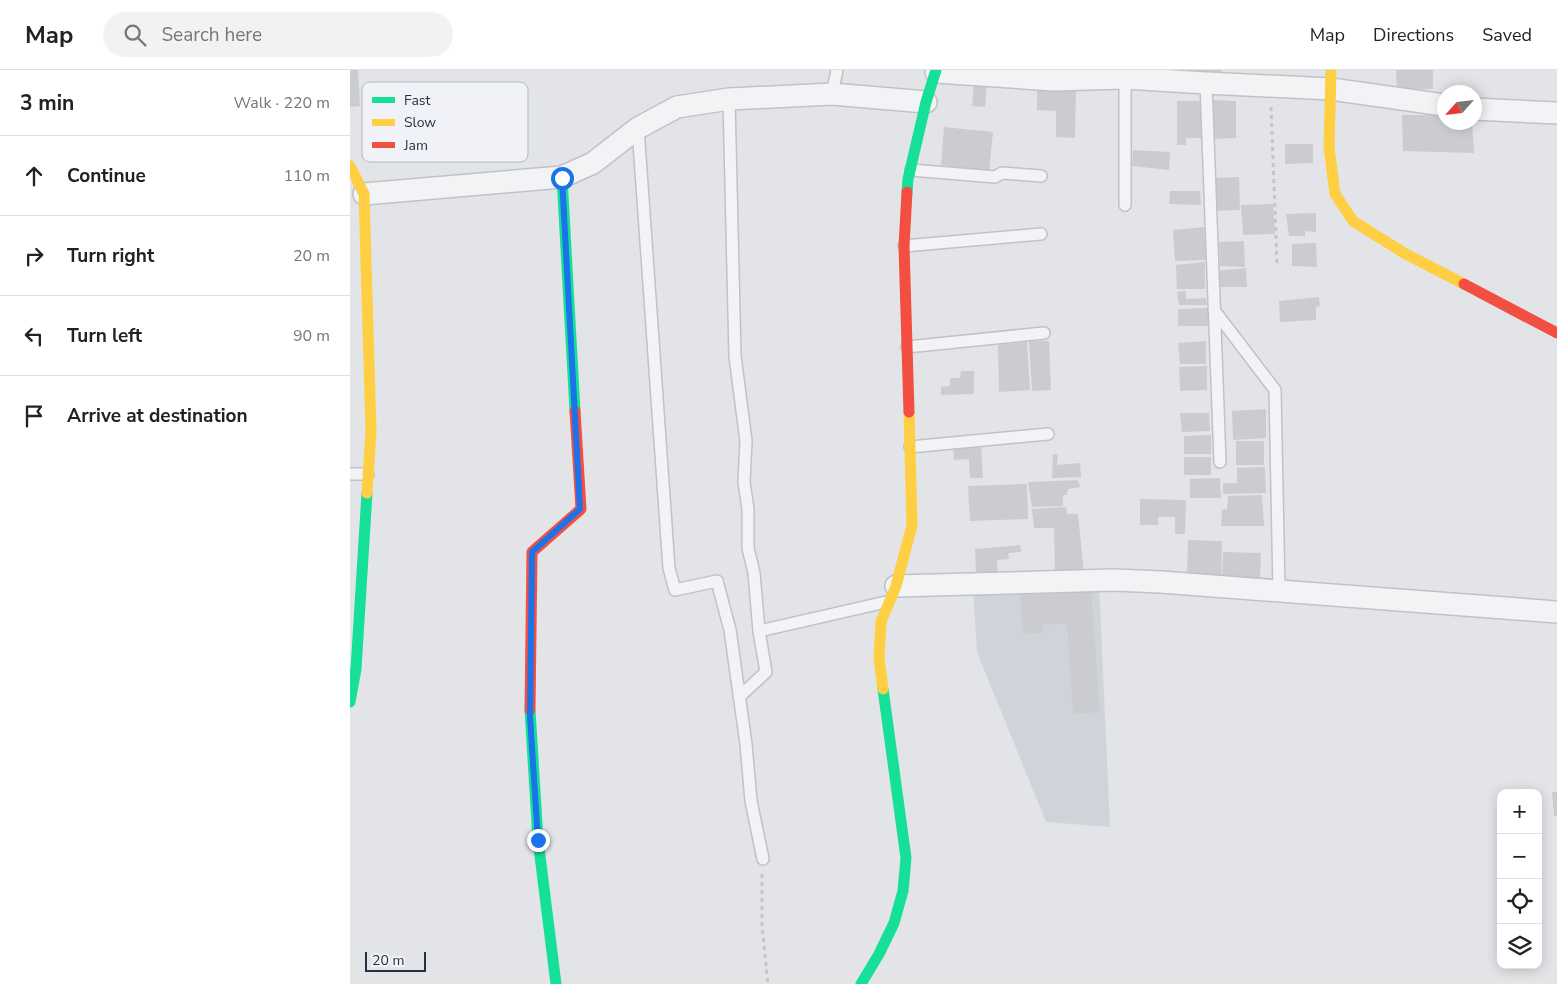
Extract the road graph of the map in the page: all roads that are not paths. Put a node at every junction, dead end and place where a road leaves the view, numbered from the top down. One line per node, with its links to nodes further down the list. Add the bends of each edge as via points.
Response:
1 (837, 70): 8 (lane)
2 (936, 71): 3 (street); 10 (street)
3 (1054, 75): 5 (street)
4 (1172, 75): 5 (street); 7 (street)
5 (1125, 78): 20 (lane)
6 (1331, 79): 7 (street, via 1270,86); 11 (street); 25 (street, via 1329,147 1334,194 1353,221 1404,253)
7 (1206, 83): 23 (lane)
8 (832, 94): 9 (street); 10 (street)
9 (728, 99): 14 (street, via 677,107); 35 (lane, via 735,356 746,441 744,482 748,548 754,573)
10 (926, 102): 16 (street)
11 (1437, 103)
12 (1482, 110): 13 (street)
13 (1557, 113)
14 (638, 128): 18 (street, via 592,163); 36 (lane, via 669,568 675,590 717,581 730,630)
15 (350, 166): 19 (street)
16 (911, 170): 17 (lane, via 995,177 1002,173); 22 (street)
17 (1041, 176)
18 (562, 178): 19 (street); 39 (street, via 580,509 532,552 530,717 538,840)
19 (364, 194): 31 (street, via 371,431)
20 (1125, 205)
21 (1041, 234): 22 (lane)
22 (904, 246): 26 (street)
23 (1214, 310): 29 (lane); 32 (lane, via 1275,390)
24 (1044, 333): 26 (lane)
25 (1557, 334)
26 (907, 347): 28 (street)
27 (1048, 434): 28 (lane)
28 (910, 447): 33 (street, via 912,525)
29 (1220, 462)
30 (350, 474): 31 (lane)
31 (368, 474): 37 (street, via 356,669)
32 (1279, 590): 33 (street, via 1114,580); 34 (street)
33 (893, 594): 35 (lane); 40 (street, via 881,622 879,658 906,858 903,891 894,923)
34 (1557, 612)
35 (759, 631): 36 (lane, via 766,672)
36 (739, 697): 38 (lane, via 751,801)
37 (350, 702)
38 (762, 859)
39 (556, 984)
40 (861, 984)

